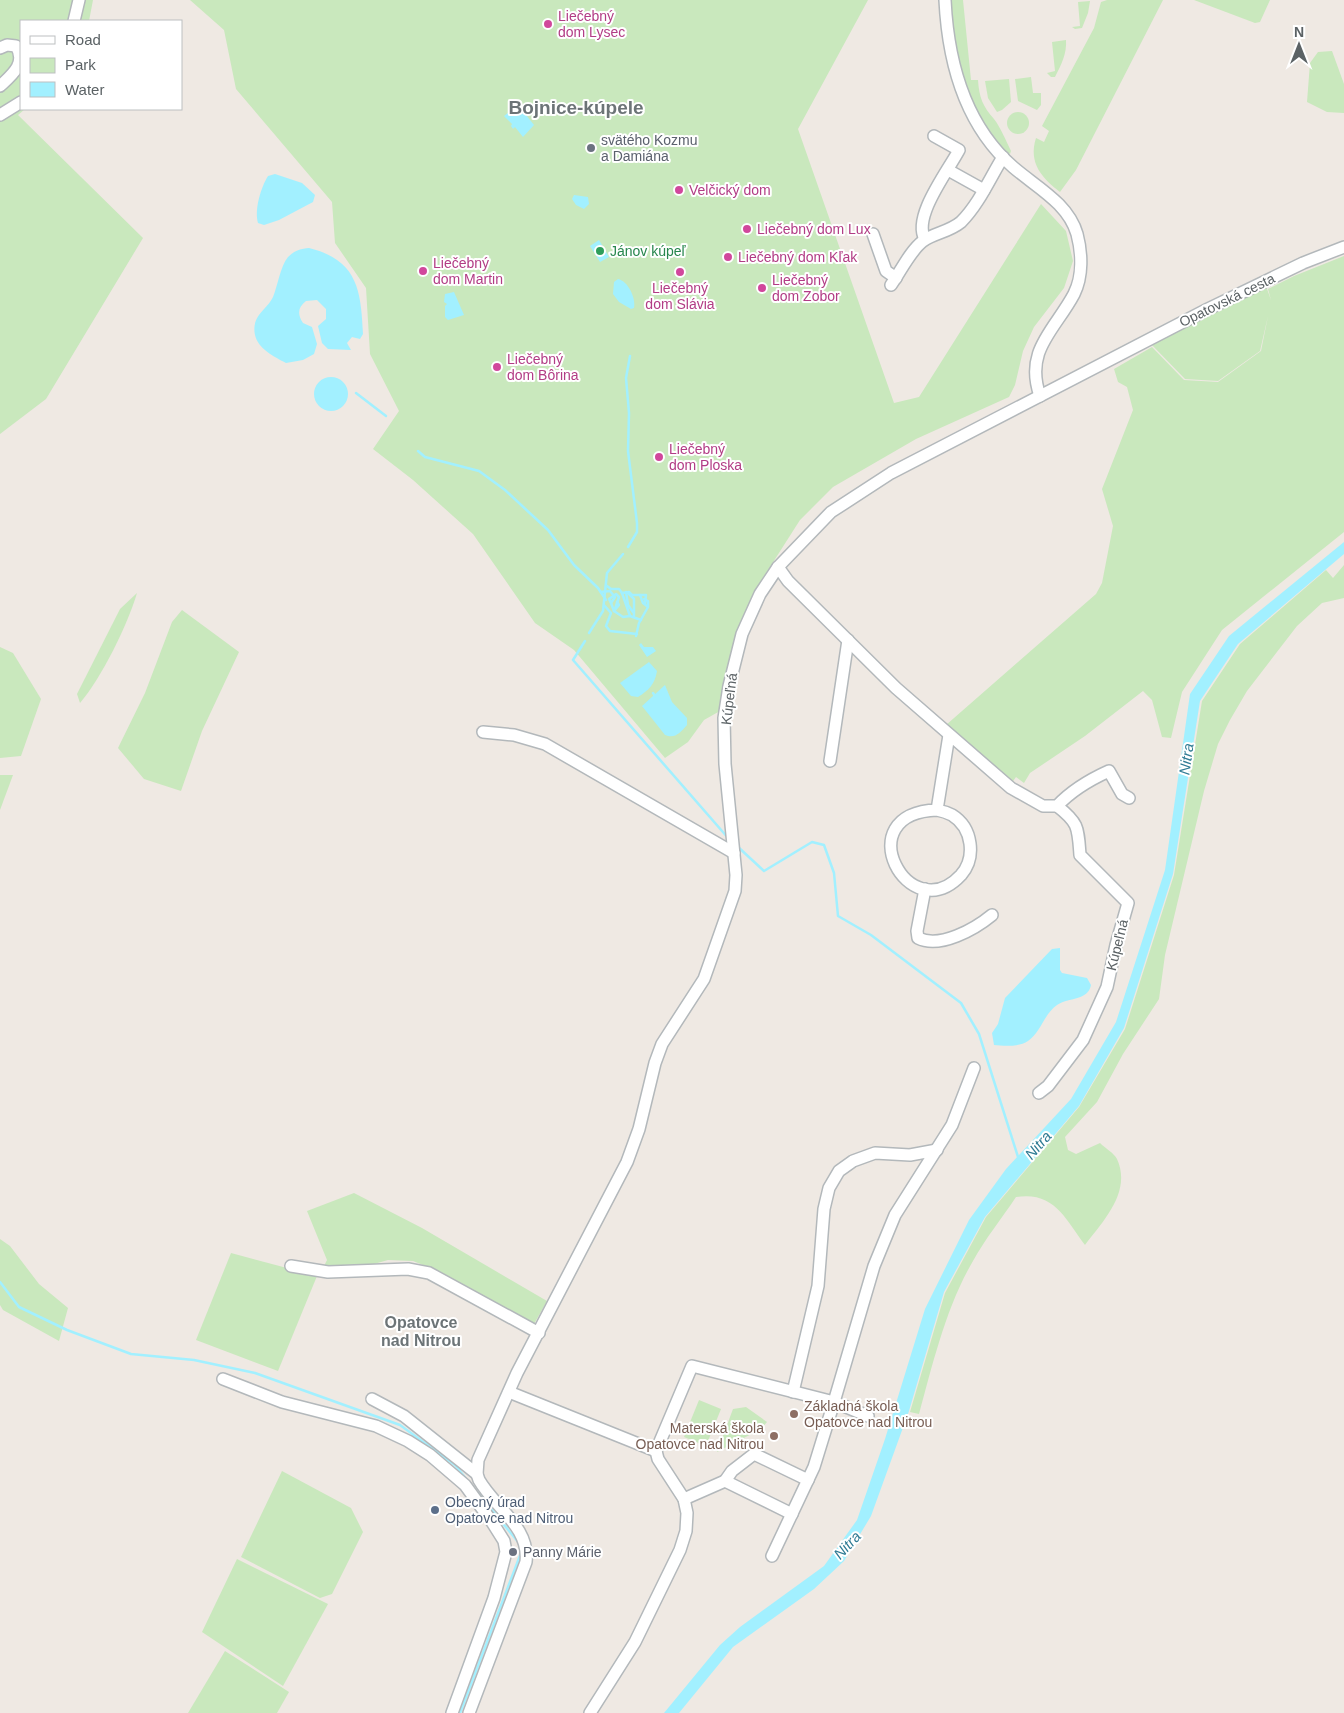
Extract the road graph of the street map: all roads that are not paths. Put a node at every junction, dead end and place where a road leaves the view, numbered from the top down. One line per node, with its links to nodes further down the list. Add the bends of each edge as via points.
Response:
1 (79, 0): 3 (street)
2 (945, 0): 11 (street, via 950,50 959,83 973,114)
3 (74, 20)
4 (0, 48): 5 (street, via 16,46)
5 (20, 52)
6 (20, 61): 7 (street, via 15,72)
7 (0, 86)
8 (20, 103): 9 (street)
9 (0, 115)
10 (934, 136): 12 (street, via 959,150)
11 (1003, 157): 13 (street); 17 (street, via 1057,201 1077,233 1080,248 1079,278 1074,293 1045,336 1036,358)
12 (948, 170): 13 (street); 15 (street, via 923,217)
13 (984, 190): 15 (street, via 960,223)
14 (873, 234): 15 (street, via 886,271 894,281)
15 (925, 240)
16 (1344, 247): 17 (street, Opatovská cesta, via 1303,263)
17 (1040, 396): 18 (street, Kúpeľná, via 860,491 830,512)
18 (778, 567): 19 (street); 26 (street, Kúpeľná, via 742,634 724,718)
19 (848, 640): 21 (street); 22 (street)
20 (483, 732): 26 (street, via 514,735 545,744)
21 (949, 735): 24 (street, via 1011,788 1042,806); 25 (street)
22 (830, 760)
23 (1128, 798): 24 (street, via 1108,771 1075,790)
24 (1057, 806): 30 (street, Kúpeľná, via 1074,819 1080,855 1128,902 1107,988 1087,1031 1048,1086)
25 (937, 810): 27 (street, via 952,815 964,826 970,840 971,856 955,882 941,888); 27 (street, via 922,810 907,817 897,828 891,843 892,859 898,873 910,884)
26 (734, 853): 35 (street, Kúpeľná, via 735,890 704,979 662,1044 627,1162)
27 (925, 889): 28 (street, via 917,931 918,938 924,941 963,934)
28 (992, 915)
29 (974, 1068): 31 (street, via 952,1125)
30 (1038, 1093)
31 (936, 1150): 32 (street); 33 (street)
32 (910, 1155): 33 (street); 38 (street, via 875,1153 853,1160 839,1171 829,1188 824,1209 818,1286)
33 (920, 1174): 40 (street, via 895,1215 874,1266)
34 (291, 1266): 35 (street, via 328,1272 408,1269 429,1273)
35 (539, 1332): 37 (street, Kúpeľná)
36 (222, 1379): 43 (street, via 282,1402 376,1426 408,1441)
37 (509, 1392): 42 (street); 43 (street, Kúpeľná)
38 (793, 1392): 40 (street); 42 (street, via 692,1366)
39 (372, 1399): 43 (street, via 404,1416)
40 (834, 1402): 41 (street); 44 (street)
41 (868, 1416)
42 (656, 1451): 46 (street)
43 (471, 1480): 49 (street, via 469,1493 504,1541 506,1552 494,1598); 50 (street, via 483,1487 518,1528 527,1550 526,1562)
44 (808, 1480): 45 (street, via 754,1454 732,1471); 47 (street)
45 (725, 1481): 46 (street); 47 (street)
46 (684, 1499): 51 (street, via 686,1522 680,1550 635,1642)
47 (792, 1514): 48 (street)
48 (772, 1556)
49 (452, 1713)
50 (469, 1713)
51 (590, 1713)

